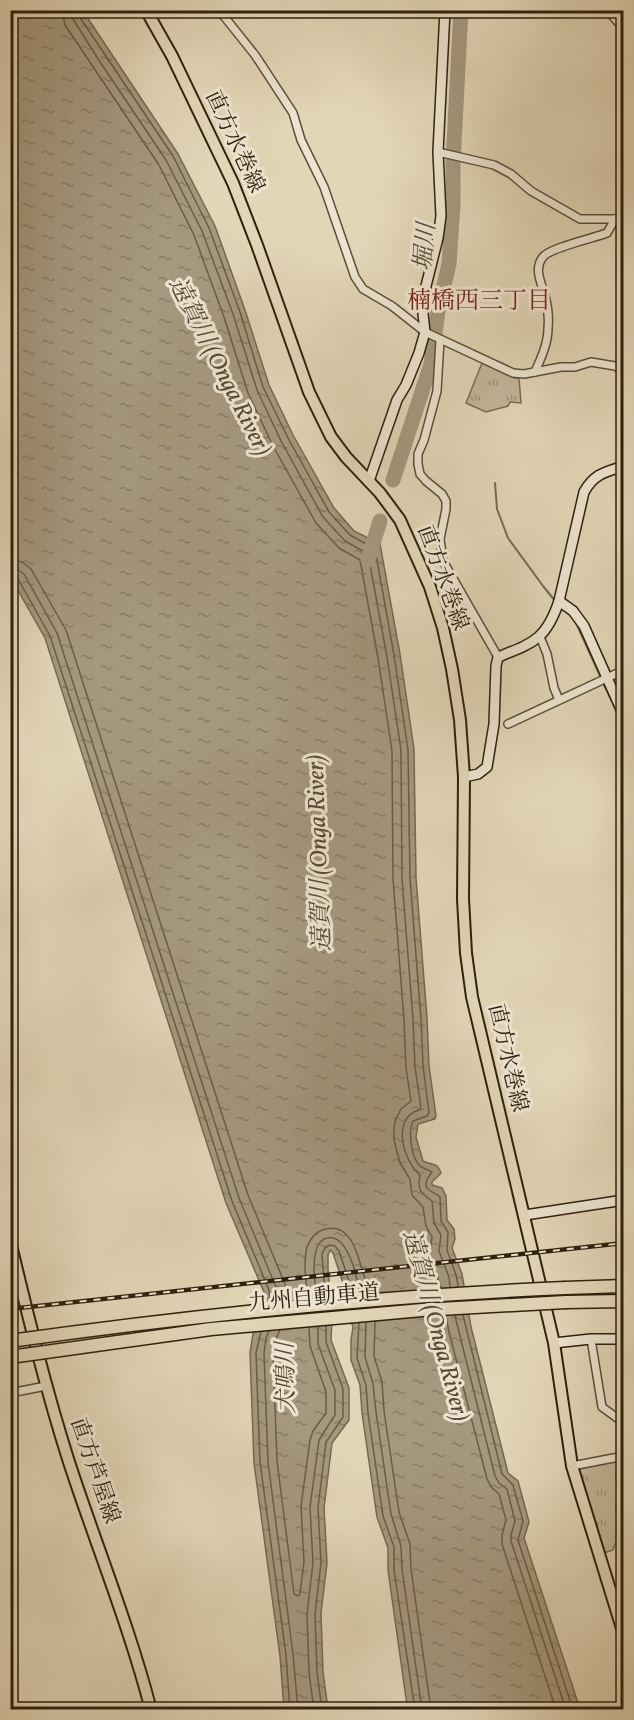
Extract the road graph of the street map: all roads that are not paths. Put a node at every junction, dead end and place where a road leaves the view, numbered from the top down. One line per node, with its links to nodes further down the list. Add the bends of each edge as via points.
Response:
1 (146, 10): 14 (main road, 直方水巻線, via 233,183 309,392 331,437)
2 (219, 10): 9 (street, via 293,112 355,277 363,289)
3 (444, 10): 6 (street)
4 (607, 10): 5 (street)
5 (624, 28)
6 (440, 153): 7 (street, via 494,165 580,219); 9 (street, via 441,216 426,286 423,314)
7 (615, 219): 8 (street); 11 (street, via 607,233 551,250 542,257 539,278 549,314 548,332)
8 (624, 219)
9 (427, 333): 10 (street); 14 (street)
10 (439, 340): 11 (street, via 513,373); 17 (street, via 437,391 418,464 420,474 446,501 440,539 443,561)
11 (535, 372): 12 (street, via 591,362 615,366)
12 (624, 376)
13 (624, 466): 15 (street, via 600,474 584,492)
14 (369, 481): 23 (main road, 直方水巻線, via 400,520 430,587 452,669)
15 (559, 602): 16 (street, via 554,618); 19 (street, via 573,610 584,626)
16 (540, 637): 17 (street); 20 (street)
17 (498, 657): 23 (street, via 494,724 486,767 478,774)
18 (624, 670): 19 (street)
19 (603, 679): 20 (street); 21 (street)
20 (559, 700): 22 (street)
21 (624, 716)
22 (508, 724)
23 (464, 777): 25 (main road, 直方水巻線, via 463,899 472,997)
24 (624, 1200): 25 (street)
25 (525, 1215): 33 (main road, 直方水巻線)
26 (10, 1241): 27 (main road, 直方芦屋線)
27 (14, 1269): 35 (main road, 直方芦屋線)
28 (624, 1286): 32 (highway, 九州自動車道, bridge, via 315,1305)
29 (624, 1300): 34 (highway, 九州自動車道, bridge, via 422,1310 222,1328)
30 (591, 1339): 31 (street); 33 (street); 37 (street, via 602,1407)
31 (624, 1340)
32 (10, 1341)
33 (554, 1343): 39 (main road, 直方水巻線)
34 (10, 1357)
35 (46, 1386): 36 (street); 41 (main road, 直方芦屋線)
36 (10, 1393)
37 (624, 1423)
38 (624, 1456): 39 (street)
39 (572, 1466): 40 (main road, 直方水巻線)
40 (624, 1635)
41 (151, 1710)

